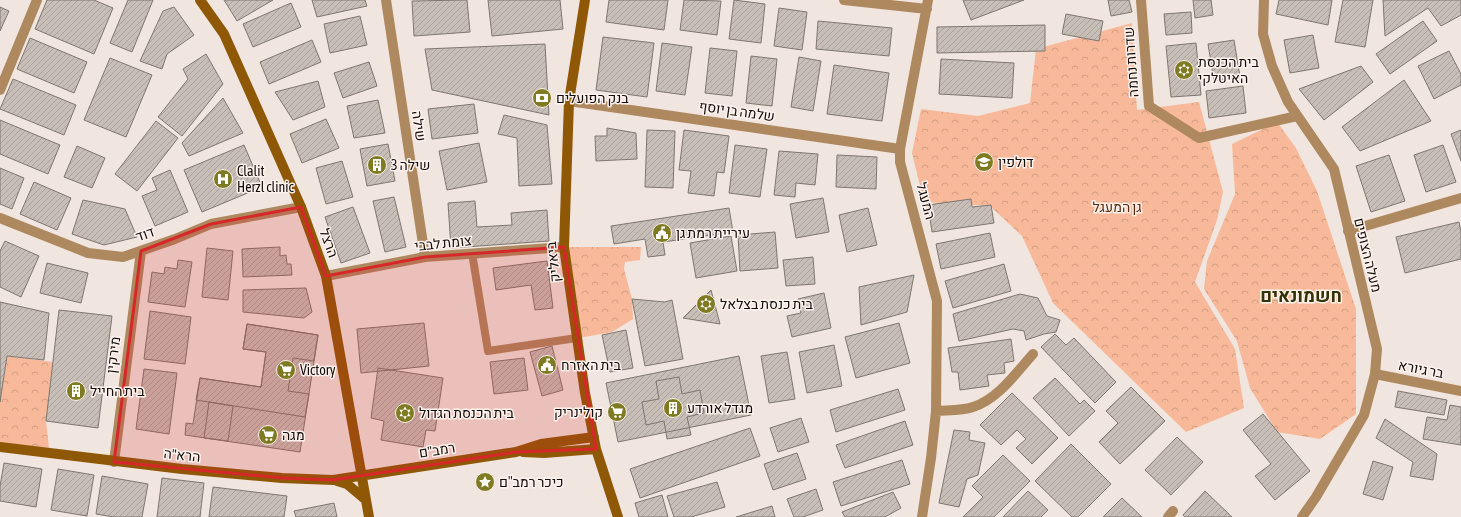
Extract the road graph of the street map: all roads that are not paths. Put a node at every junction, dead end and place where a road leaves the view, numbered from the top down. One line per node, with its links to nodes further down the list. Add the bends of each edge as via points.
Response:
1 (37, 0): 9 (street)
2 (200, 0): 14 (street, הרצל, via 224,34)
3 (386, 0): 20 (street, שילה)
4 (585, 0): 10 (street, ביאליק)
5 (844, 0): 8 (street)
6 (1140, 0): 11 (street, שדרות נחמה, via 1149,106 1199,138)
7 (1264, 0): 11 (street, מעלה הצופים, via 1263,34 1268,53 1288,102)
8 (927, 4): 12 (street, המעגל)
9 (0, 90)
10 (569, 101): 12 (street, שלמה בן יוסף); 17 (street, ביאליק)
11 (1297, 116): 16 (street, מעלה הצופים, via 1334,169)
12 (900, 149): 26 (street, המעגל, via 900,162 937,301)
13 (1461, 198): 16 (street)
14 (301, 207): 18 (street, דוד, via 211,224); 21 (street, הרצל)
15 (0, 218): 18 (street, דוד, via 88,253 123,256)
16 (1348, 231): 24 (street, מעלה הצופים, via 1377,349)
17 (564, 247): 19 (street, צומת לבבי); 22 (street, ביאליק)
18 (141, 250): 31 (street, מירקין)
19 (472, 254): 20 (street, צומת לבבי); 22 (lane, via 488,351)
20 (425, 257): 21 (street, צומת לבבי)
21 (326, 276): 32 (street, הרצל)
22 (577, 338): 27 (street, ביאליק)
23 (1033, 354): 26 (street, via 987,401 972,407)
24 (1375, 374): 25 (street, בר גיורא); 38 (street, מעלה הצופים, via 1364,415)
25 (1461, 391)
26 (936, 411): 37 (street, המעגל)
27 (594, 438): 29 (street, ביאליק); 30 (street, רמב"ם, via 541,444)
28 (0, 447): 31 (street, הרא"ה)
29 (596, 449): 30 (street, רמב"ם, via 544,453); 36 (street, ביאליק)
30 (516, 452): 32 (street, רמב"ם)
31 (114, 462): 33 (street, הרא"ה, via 282,478)
32 (362, 476): 33 (street, הרא"ה); 34 (street, הרצל)
33 (333, 480): 34 (street, via 347,484)
34 (366, 500): 35 (street, הרצל)
35 (369, 517)
36 (618, 517)
37 (923, 517)
38 (1302, 517)

